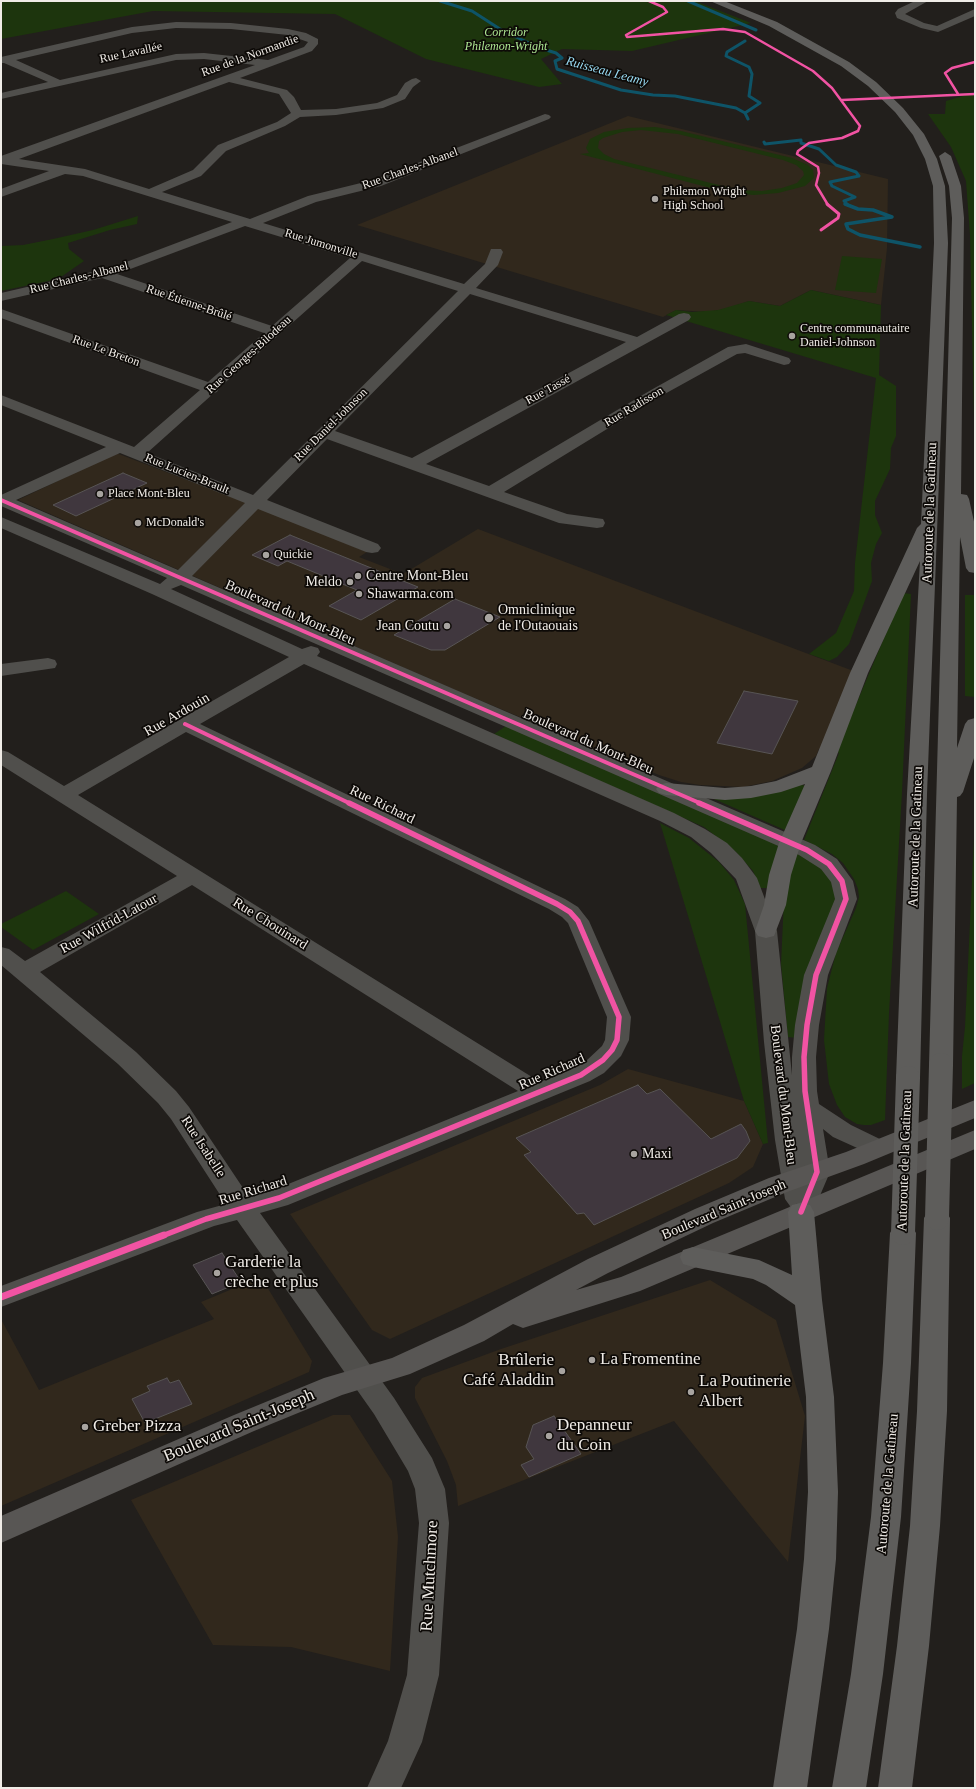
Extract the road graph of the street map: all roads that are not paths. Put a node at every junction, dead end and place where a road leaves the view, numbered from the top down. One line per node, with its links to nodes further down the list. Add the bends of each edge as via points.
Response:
1 (715, 1): 40 (highway, Autoroute de la Gatineau, via 791,33 854,70 881,91 903,114 918,134 931,160 939,186 941,220)
2 (730, 1): 12 (highway, via 786,24 843,54 882,81)
3 (923, 1): 4 (street, via 902,11 901,16 938,29)
4 (975, 12)
5 (3, 59): 6 (street, Rue de la Normandie, via 132,30 176,25 221,25 288,32 314,41 308,49); 9 (street)
6 (269, 63): 7 (street, Rue de la Normandie); 9 (street, Rue Lavallée, via 186,56)
7 (228, 78): 11 (street, via 283,92 288,96); 15 (street, Rue de la Normandie)
8 (416, 81): 11 (street, via 409,85 401,97 379,106)
9 (59, 82): 10 (street, Rue Lavallée)
10 (1, 96)
11 (297, 114): 18 (street, via 281,124 222,148 197,173)
12 (917, 114)
13 (545, 117): 19 (street, Rue Charles-Albanel, via 377,183 312,199)
14 (940, 146): 35 (highway, Autoroute de la Gatineau, via 952,176 958,212)
15 (3, 160): 16 (street, Rue Jumonville)
16 (66, 169): 17 (street); 18 (street, Rue Jumonville)
17 (1, 193)
18 (149, 193): 19 (street, Rue Jumonville)
19 (248, 222): 21 (street, Rue Jumonville); 22 (street, Rue Charles-Albanel)
20 (496, 252): 23 (street, Rue Daniel-Johnson, via 491,265)
21 (360, 256): 23 (street, Rue Jumonville); 27 (street, Rue Georges-Bilodeau)
22 (104, 274): 24 (street, Rue Charles-Albanel); 27 (street, Rue Étienne-Brûlé)
23 (466, 289): 28 (street, Rue Jumonville); 32 (street, Rue Daniel-Johnson)
24 (1, 297)
25 (1, 313): 30 (street, Rue Le Breton)
26 (684, 317): 28 (street, Rue Tassé)
27 (275, 332): 30 (street, Rue Georges-Bilodeau)
28 (637, 341): 36 (street, Rue Tassé)
29 (784, 360): 37 (street, Rue Radisson, via 746,348 733,350)
30 (212, 389): 34 (street, Rue Georges-Bilodeau)
31 (1, 400): 33 (street, Rue Lucien-Brault)
32 (324, 432): 36 (street); 39 (street, Rue Daniel-Johnson)
33 (120, 447): 34 (street, Rue Lucien-Brault); 38 (street)
34 (136, 454): 39 (street, Rue Lucien-Brault)
35 (953, 464): 46 (highway); 59 (highway, Autoroute de la Gatineau)
36 (412, 465): 37 (street)
37 (490, 493): 42 (street, via 565,519)
38 (1, 501): 43 (street, Boulevard du Mont-Bleu)
39 (256, 501): 44 (street, Rue Lucien-Brault); 47 (street, Rue Daniel-Johnson)
40 (930, 518): 56 (highway, via 859,673); 81 (highway, Autoroute de la Gatineau, bridge, via 917,794 897,1363 886,1517 867,1674)
41 (1, 522): 45 (street, Boulevard du Mont-Bleu)
42 (597, 524)
43 (112, 548): 45 (street); 47 (street, Boulevard du Mont-Bleu)
44 (372, 548)
45 (88, 560): 48 (street, Boulevard du Mont-Bleu)
46 (975, 568)
47 (180, 578): 48 (street, Rue Daniel-Johnson); 49 (street, Boulevard du Mont-Bleu)
48 (158, 590): 50 (street, Boulevard du Mont-Bleu)
49 (327, 643): 50 (street, Rue Ardouin); 57 (street, Boulevard du Mont-Bleu)
50 (303, 657): 53 (street, Rue Ardouin); 62 (street, Boulevard du Mont-Bleu, via 655,811 698,833 727,855 746,878)
51 (48, 664): 52 (street)
52 (1, 670)
53 (185, 724): 58 (street, Rue Ardouin); 65 (street, Rue Richard, via 550,900 578,920 619,1017 620,1028 612,1050 595,1067)
54 (975, 724): 59 (highway)
55 (1, 756): 58 (street, Rue Chouinard)
56 (821, 771): 57 (highway, via 781,786 751,792 725,794); 60 (highway)
57 (666, 789): 60 (street, Boulevard du Mont-Bleu)
58 (63, 795): 61 (street, Rue Chouinard)
59 (946, 814): 82 (highway, Autoroute de la Gatineau, bridge, via 933,1403 926,1513 913,1646)
60 (790, 843): 62 (highway); 66 (street, Boulevard du Mont-Bleu, via 811,852 829,864 842,881 846,893 842,910 821,961 810,1005 804,1057)
61 (193, 876): 64 (street, Rue Wilfrid-Latour); 65 (street, Rue Chouinard)
62 (766, 931): 70 (street, Boulevard du Mont-Bleu, via 788,1140)
63 (1, 954): 64 (street, Rue Isabelle)
64 (25, 971): 71 (street, Rue Isabelle, via 127,1058 167,1097 180,1112)
65 (538, 1092): 71 (street, Rue Richard, via 279,1198)
66 (807, 1108): 69 (street, via 842,1132); 70 (street, Boulevard du Mont-Bleu)
67 (975, 1108): 69 (main road, Boulevard Saint-Joseph)
68 (975, 1139): 72 (main road, Boulevard Saint-Joseph)
69 (877, 1148): 70 (main road, Boulevard Saint-Joseph)
70 (806, 1176): 72 (street, Boulevard du Mont-Bleu); 76 (main road, Boulevard Saint-Joseph, via 704,1216 598,1266)
71 (242, 1208): 74 (street, Rue Richard); 77 (street, Rue Isabelle)
72 (801, 1212): 73 (main road, Boulevard Saint-Joseph); 75 (highway)
73 (694, 1258): 75 (highway, via 759,1270 776,1278); 76 (main road, Boulevard Saint-Joseph, via 617,1289)
74 (1, 1297)
75 (808, 1300): 80 (highway, via 820,1411 823,1465 822,1526 813,1629)
76 (481, 1330): 77 (main road, Boulevard Saint-Joseph, via 400,1366)
77 (363, 1377): 78 (main road, Boulevard Saint-Joseph, via 334,1386 237,1426); 79 (street, Rue Mutchmore, via 415,1455 426,1478 433,1507 423,1675 406,1742)
78 (1, 1530)
79 (384, 1788)
80 (790, 1788)
81 (849, 1788)
82 (895, 1788)

